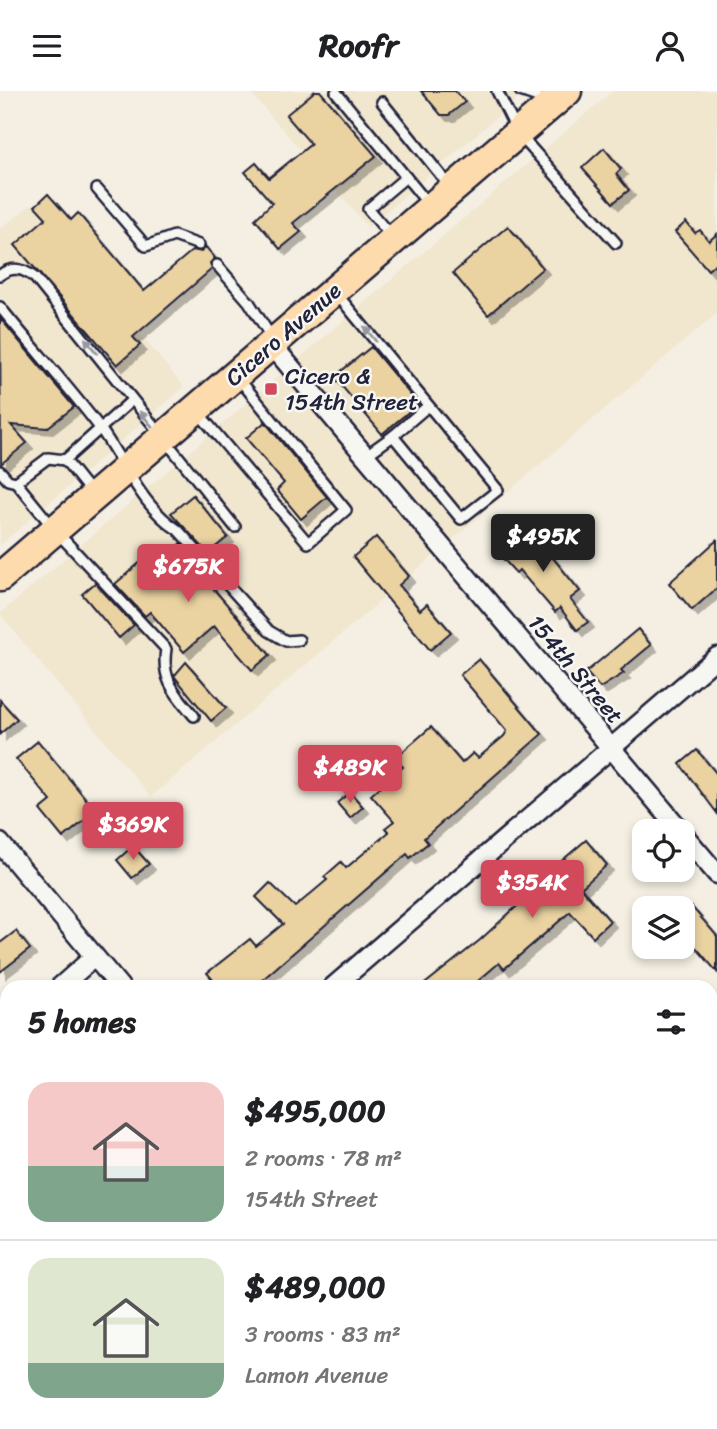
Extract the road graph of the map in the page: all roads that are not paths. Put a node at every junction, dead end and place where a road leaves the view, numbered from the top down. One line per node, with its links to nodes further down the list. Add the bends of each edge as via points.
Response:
1 (497, 91): 6 (lane)
2 (520, 91): 4 (lane)
3 (336, 92): 7 (lane)
4 (560, 97): 6 (main road, Cicero Avenue)
5 (382, 102): 9 (lane)
6 (518, 133): 9 (main road, Cicero Avenue); 11 (lane)
7 (406, 177): 9 (lane); 10 (lane, via 368,209)
8 (97, 189): 12 (lane, via 146,246 174,236)
9 (442, 198): 10 (main road, Cicero Avenue)
10 (394, 239): 15 (main road, Cicero Avenue)
11 (616, 243)
12 (199, 245)
13 (217, 265): 17 (lane, via 249,302)
14 (0, 275): 19 (lane, one-way to 14, via 116,376 35,278 13,269)
15 (334, 290): 17 (main road, Cicero Avenue); 20 (lane, one-way to 15)
16 (0, 307): 22 (lane)
17 (273, 343): 18 (main road, Cicero Avenue); 25 (street, 154th Street)
18 (236, 375): 21 (main road, Cicero Avenue); 21 (lane, via 346,510 308,543)
19 (131, 401): 22 (lane); 24 (lane, one-way to 19)
20 (428, 406): 23 (lane); 23 (lane, via 498,490 461,519)
21 (195, 409): 24 (main road, Cicero Avenue)
22 (101, 430): 26 (lane); 27 (lane)
23 (393, 436): 25 (lane)
24 (162, 438): 27 (main road, Cicero Avenue); 31 (lane)
25 (365, 456): 37 (street, 154th Street)
26 (65, 460): 29 (lane, via 48,458); 30 (lane)
27 (124, 470): 30 (main road, Cicero Avenue); 34 (lane, via 257,620 286,641)
28 (0, 471): 29 (lane)
29 (16, 482): 32 (lane)
30 (94, 496): 32 (main road, Cicero Avenue)
31 (235, 527)
32 (55, 530): 33 (main road, Cicero Avenue); 36 (lane, via 166,649 166,682)
33 (5, 569)
34 (299, 640)
35 (717, 657): 37 (street)
36 (194, 716)
37 (611, 748): 38 (street, 154th Street); 45 (street)
38 (671, 819)
39 (0, 843): 42 (street)
40 (695, 848): 41 (street, 154th Street)
41 (717, 874)
42 (94, 957): 43 (street); 44 (street)
43 (68, 980)
44 (114, 980)
45 (341, 980)

